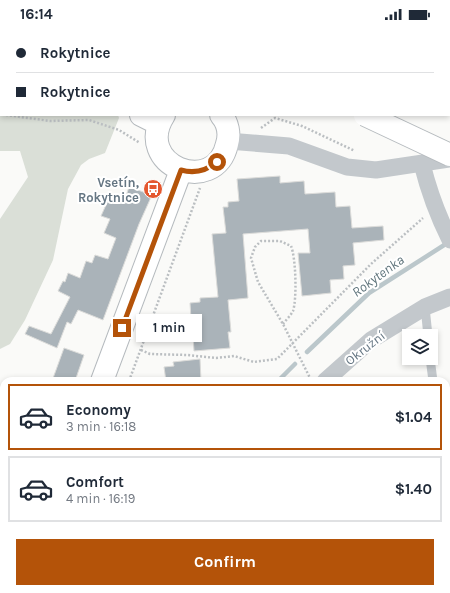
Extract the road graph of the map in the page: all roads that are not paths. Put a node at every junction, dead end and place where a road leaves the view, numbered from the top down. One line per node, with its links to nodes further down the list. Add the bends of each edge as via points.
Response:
1 (222, 116): 4 (main road, via 226,124)
2 (367, 116): 5 (main road, bridge)
3 (154, 118): 8 (main road, via 164,159)
4 (228, 141): 7 (street, via 289,146 347,167 376,170); 8 (main road, via 223,156 211,167 195,172)
5 (450, 155)
6 (450, 159): 7 (street)
7 (422, 164): 9 (street, via 427,188)
8 (181, 170): 14 (main road)
9 (450, 240)
10 (450, 297): 11 (street, Okružní)
11 (425, 307): 12 (lane); 15 (street, Okružní, via 371,340)
12 (427, 329)
13 (431, 365): 16 (lane)
14 (103, 377)
15 (321, 377)
16 (432, 377)

